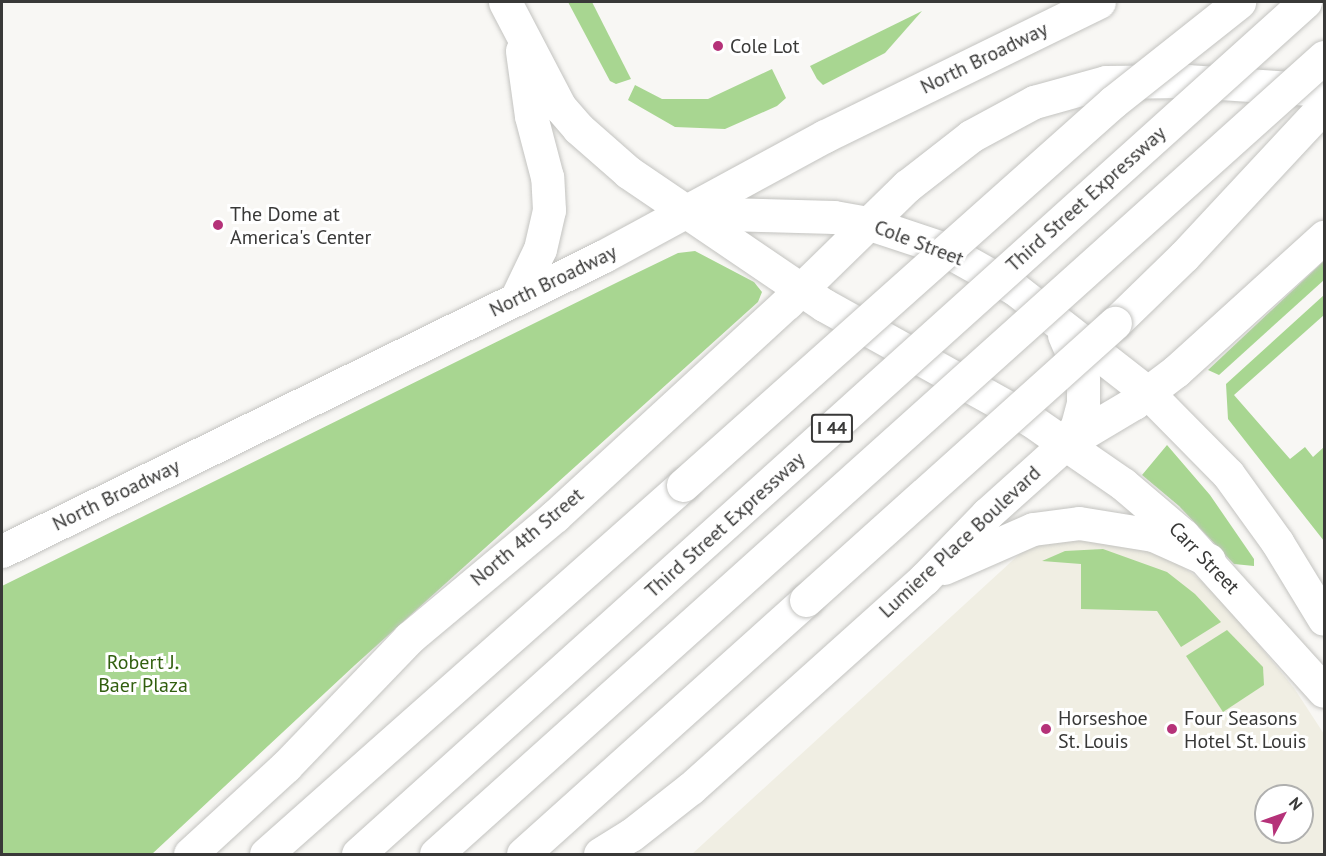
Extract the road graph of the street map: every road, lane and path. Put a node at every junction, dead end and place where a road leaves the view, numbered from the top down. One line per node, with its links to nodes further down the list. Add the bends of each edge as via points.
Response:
1 (505, 2): 5 (main road)
2 (1099, 2): 9 (main road, North Broadway, via 825,136)
3 (1239, 2): 23 (main road, bridge, via 1113,102)
4 (1305, 2): 24 (main road, Third Street Expressway / I 44, bridge)
5 (520, 31): 9 (main road, via 560,107 578,128); 13 (main road, via 531,116 547,177 549,210 540,249)
6 (1324, 57): 25 (main road, I 44, bridge)
7 (1324, 90): 10 (main road, via 1143,80 1106,82 1034,102 971,136)
8 (1324, 105): 26 (main road, bridge, via 1184,256 1115,323)
9 (684, 213): 10 (main road, Cole Street, via 790,213); 12 (main road); 13 (main road, North Broadway)
10 (867, 223): 12 (main road, North 4th Street); 14 (main road, Cole Street, via 942,248 989,272)
11 (1324, 237): 15 (main road, Lumiere Place Boulevard)
12 (801, 290): 16 (main road, via 1024,416); 22 (main road, North 4th Street, via 555,516 409,638 286,766)
13 (516, 299): 17 (main road, North Broadway)
14 (1054, 318): 15 (main road, Cole Street); 16 (main road, via 1073,350 1083,379 1083,403 1077,426)
15 (1148, 393): 16 (main road, Lumiere Place Boulevard); 20 (main road, via 1193,436 1240,490)
16 (1065, 444): 18 (main road, Carr Street, via 1153,508); 19 (main road, Lumiere Place Boulevard, via 987,514)
17 (2, 551)
18 (1209, 560): 19 (main road, via 1180,545 1125,528 1058,524 1006,539); 21 (main road, Carr Street)
19 (924, 579): 27 (main road, Lumiere Place Boulevard, via 668,807)
20 (1324, 619)
21 (1324, 691)
22 (190, 855)
23 (266, 855)
24 (358, 855)
25 (435, 855)
26 (523, 855)
27 (600, 855)

